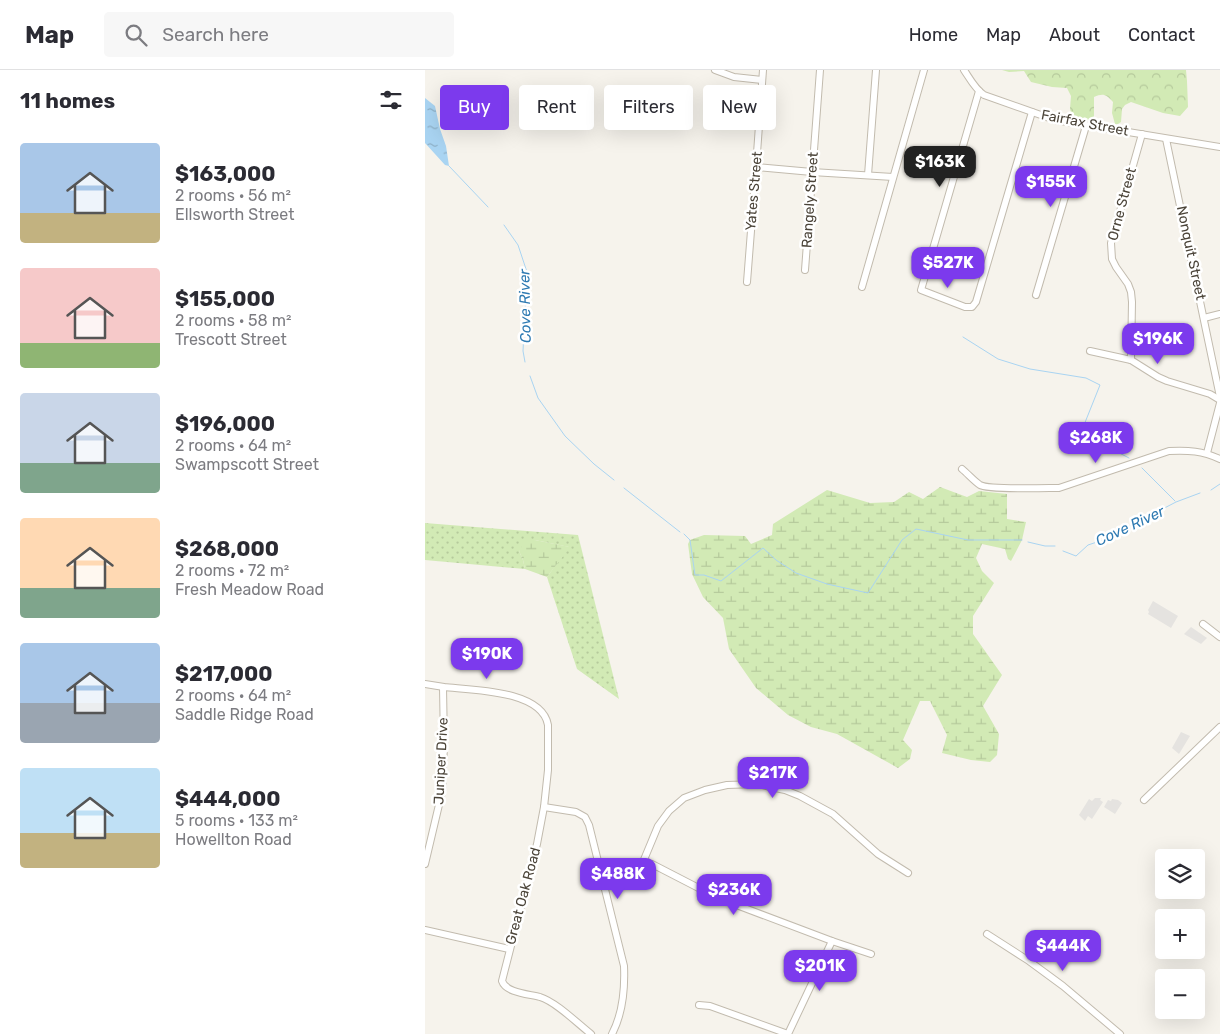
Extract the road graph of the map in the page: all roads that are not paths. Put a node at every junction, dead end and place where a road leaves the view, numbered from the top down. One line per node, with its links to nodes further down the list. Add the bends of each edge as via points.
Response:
1 (715, 70): 7 (street, via 734,78)
2 (763, 70): 7 (street, Yates Street)
3 (820, 70): 15 (street, Rangely Street)
4 (876, 70): 16 (street)
5 (924, 70): 17 (street)
6 (964, 70): 8 (street)
7 (762, 80): 14 (street, Yates Street)
8 (979, 91): 9 (street, Fairfax Street); 9 (street, via 921,290 965,307 972,307 976,302)
9 (1032, 112): 10 (street, Fairfax Street)
10 (1086, 126): 11 (street, Fairfax Street); 21 (street)
11 (1142, 134): 12 (street, Fairfax Street); 25 (street, Orne Street, via 1111,243 1115,267 1131,292)
12 (1167, 139): 13 (street, Fairfax Street); 23 (street, Nonquit Street)
13 (1220, 147)
14 (757, 167): 15 (street); 19 (street, Yates Street)
15 (812, 172): 16 (street); 18 (street, Rangely Street)
16 (868, 175): 17 (street)
17 (893, 177): 20 (street)
18 (805, 270)
19 (747, 282)
20 (861, 287)
21 (1036, 296)
22 (1220, 314): 23 (street)
23 (1204, 318): 26 (street, Nonquit Street)
24 (1089, 352): 25 (street)
25 (1131, 360): 26 (street, via 1158,377)
26 (1220, 400): 27 (street)
27 (1207, 453): 28 (street); 29 (street, via 1169,451 1059,488 982,486)
28 (1220, 459)
29 (962, 469)
30 (1203, 624): 31 (street)
31 (1220, 636)
32 (425, 684): 33 (street)
33 (443, 687): 36 (street, Great Oak Road, via 481,689 509,696 538,708 545,715 548,770); 38 (street, Juniper Drive, via 442,792)
34 (1220, 727): 35 (street)
35 (1144, 800)
36 (544, 807): 39 (street, via 572,811 585,817); 44 (street, Great Oak Road)
37 (643, 862): 39 (street); 40 (street, via 658,826 684,798 727,785 757,784 785,790 833,814 878,854); 43 (street, via 718,898)
38 (425, 864)
39 (600, 872): 48 (street, via 625,975 618,1022)
40 (908, 873)
41 (425, 930): 44 (street)
42 (987, 934): 50 (street, via 1063,986)
43 (832, 941): 45 (street); 49 (street)
44 (509, 949): 47 (street, Great Oak Road, via 502,983 510,989 547,1000)
45 (871, 954)
46 (699, 1005): 49 (street)
47 (591, 1034)
48 (611, 1034)
49 (788, 1034)
50 (1120, 1034)

